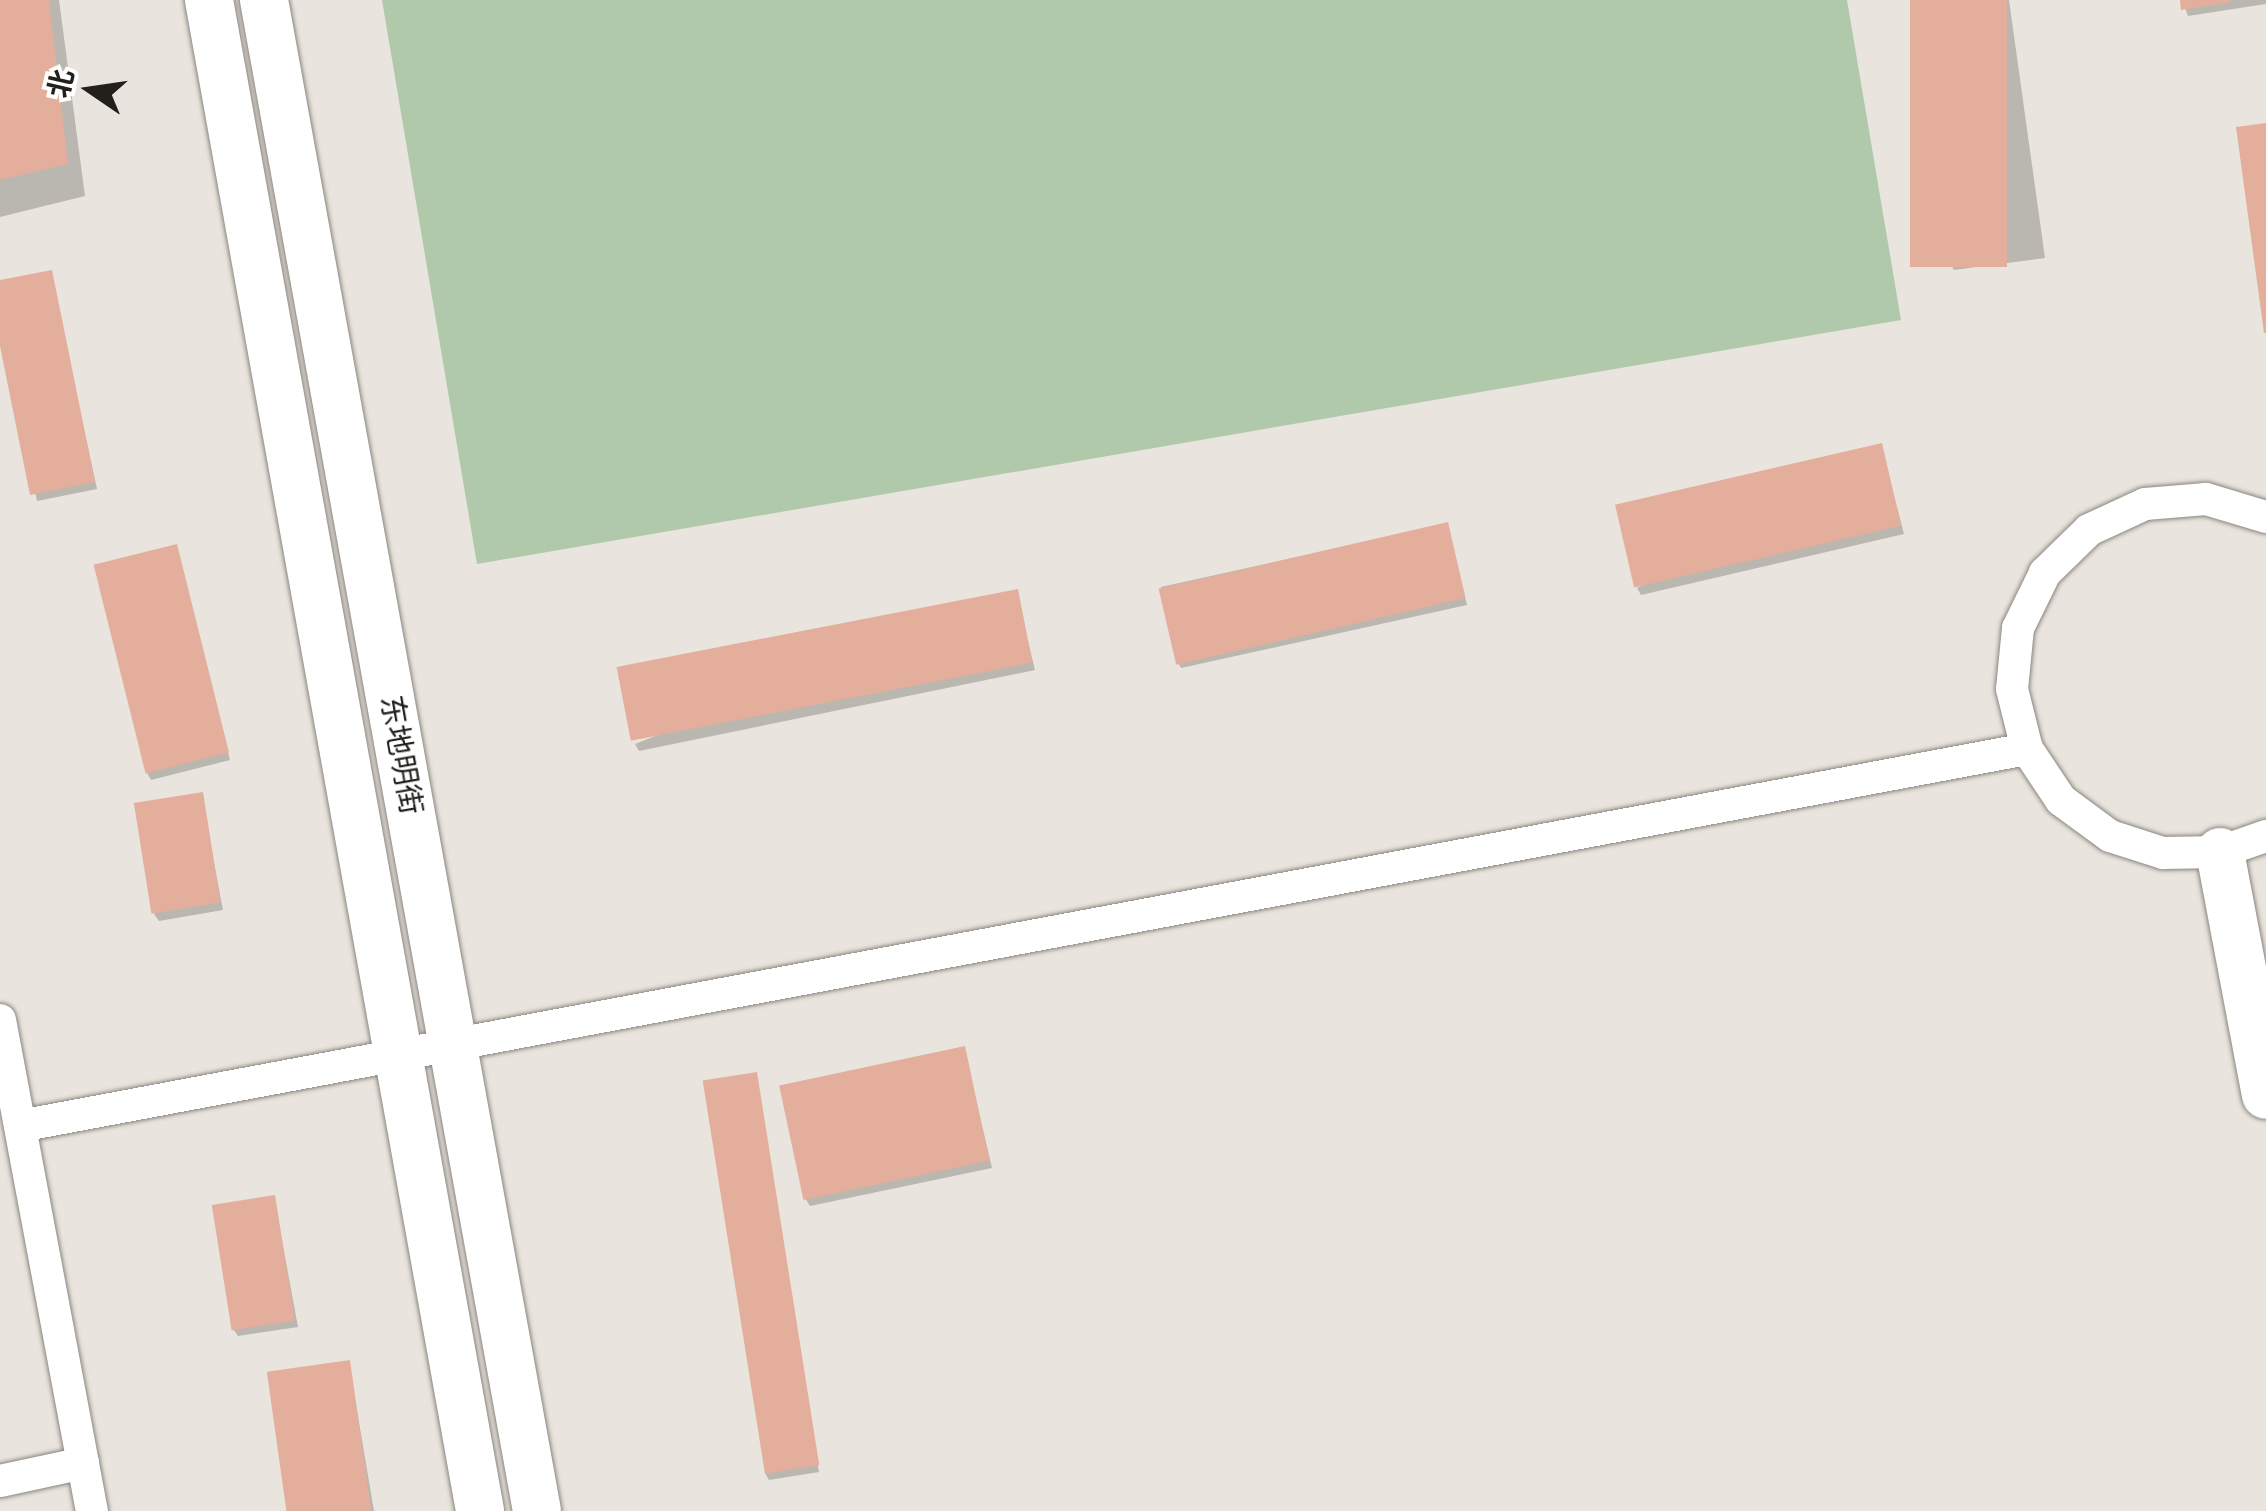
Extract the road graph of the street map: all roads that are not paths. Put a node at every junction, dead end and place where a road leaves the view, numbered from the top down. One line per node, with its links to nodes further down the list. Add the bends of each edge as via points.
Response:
1 (209, 0): 9 (main road, 东地明街)
2 (264, 0): 8 (main road, 东地明街)
3 (2266, 517): 4 (street, via 2206,500 2145,504 2089,530 2045,572 2018,628 2012,689)
4 (2027, 749): 6 (street, via 2060,800 2110,836 2164,853); 8 (street)
5 (2266, 836): 6 (street)
6 (2220, 852): 10 (main road)
7 (0, 1020): 11 (street)
8 (452, 1039): 9 (street); 16 (main road, 东地明街)
9 (398, 1050): 11 (street); 15 (main road, 东地明街)
10 (2266, 1095)
11 (20, 1126): 12 (street)
12 (83, 1463): 13 (street); 14 (street)
13 (0, 1481)
14 (92, 1511)
15 (480, 1511)
16 (537, 1511)

